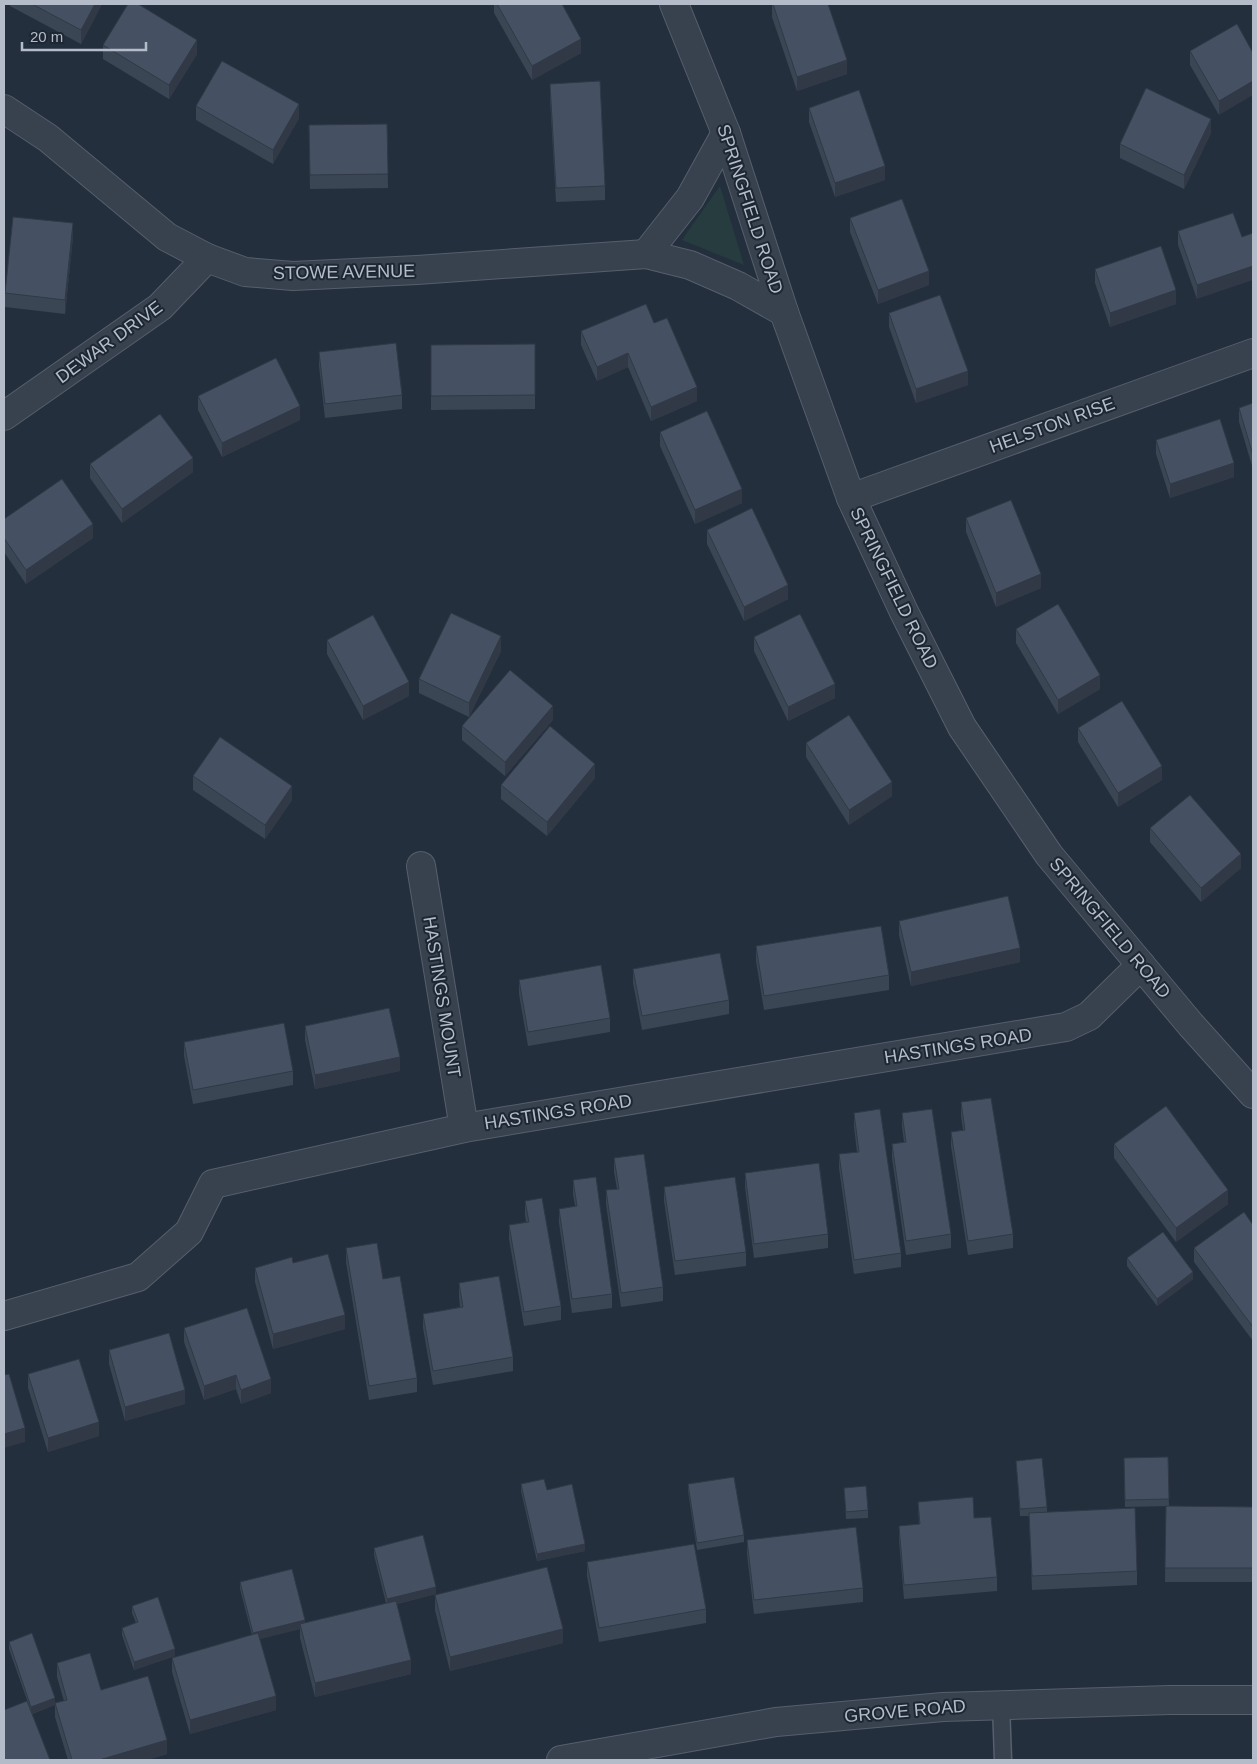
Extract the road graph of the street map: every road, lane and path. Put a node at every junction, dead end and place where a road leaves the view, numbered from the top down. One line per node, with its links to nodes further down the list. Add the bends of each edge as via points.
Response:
1 (674, 4): 3 (street, SPRINGFIELD ROAD)
2 (4, 109): 5 (street, STOWE AVENUE, via 48,138 167,237)
3 (726, 133): 4 (street, via 690,198); 6 (street, SPRINGFIELD ROAD)
4 (646, 254): 5 (street, STOWE AVENUE, via 293,276 245,272); 6 (street, STOWE AVENUE, via 690,265 738,286)
5 (207, 258): 8 (street, DEWAR DRIVE, via 160,307)
6 (784, 312): 9 (street, SPRINGFIELD ROAD)
7 (1253, 353): 9 (street, HELSTON RISE)
8 (4, 416)
9 (851, 498): 11 (street, SPRINGFIELD ROAD, via 962,727 1049,855)
10 (421, 866): 13 (street, HASTINGS MOUNT)
11 (1141, 965): 12 (street, SPRINGFIELD ROAD); 13 (street, HASTINGS ROAD, via 1089,1016 1066,1028)
12 (1253, 1094)
13 (464, 1128): 14 (street, HASTINGS ROAD, via 213,1184 189,1232 138,1277)
14 (4, 1316)
15 (1253, 1700): 16 (street, GROVE ROAD)
16 (1001, 1704): 17 (street, GROVE ROAD, via 776,1722); 18 (lane)
17 (561, 1760)
18 (1003, 1760)

